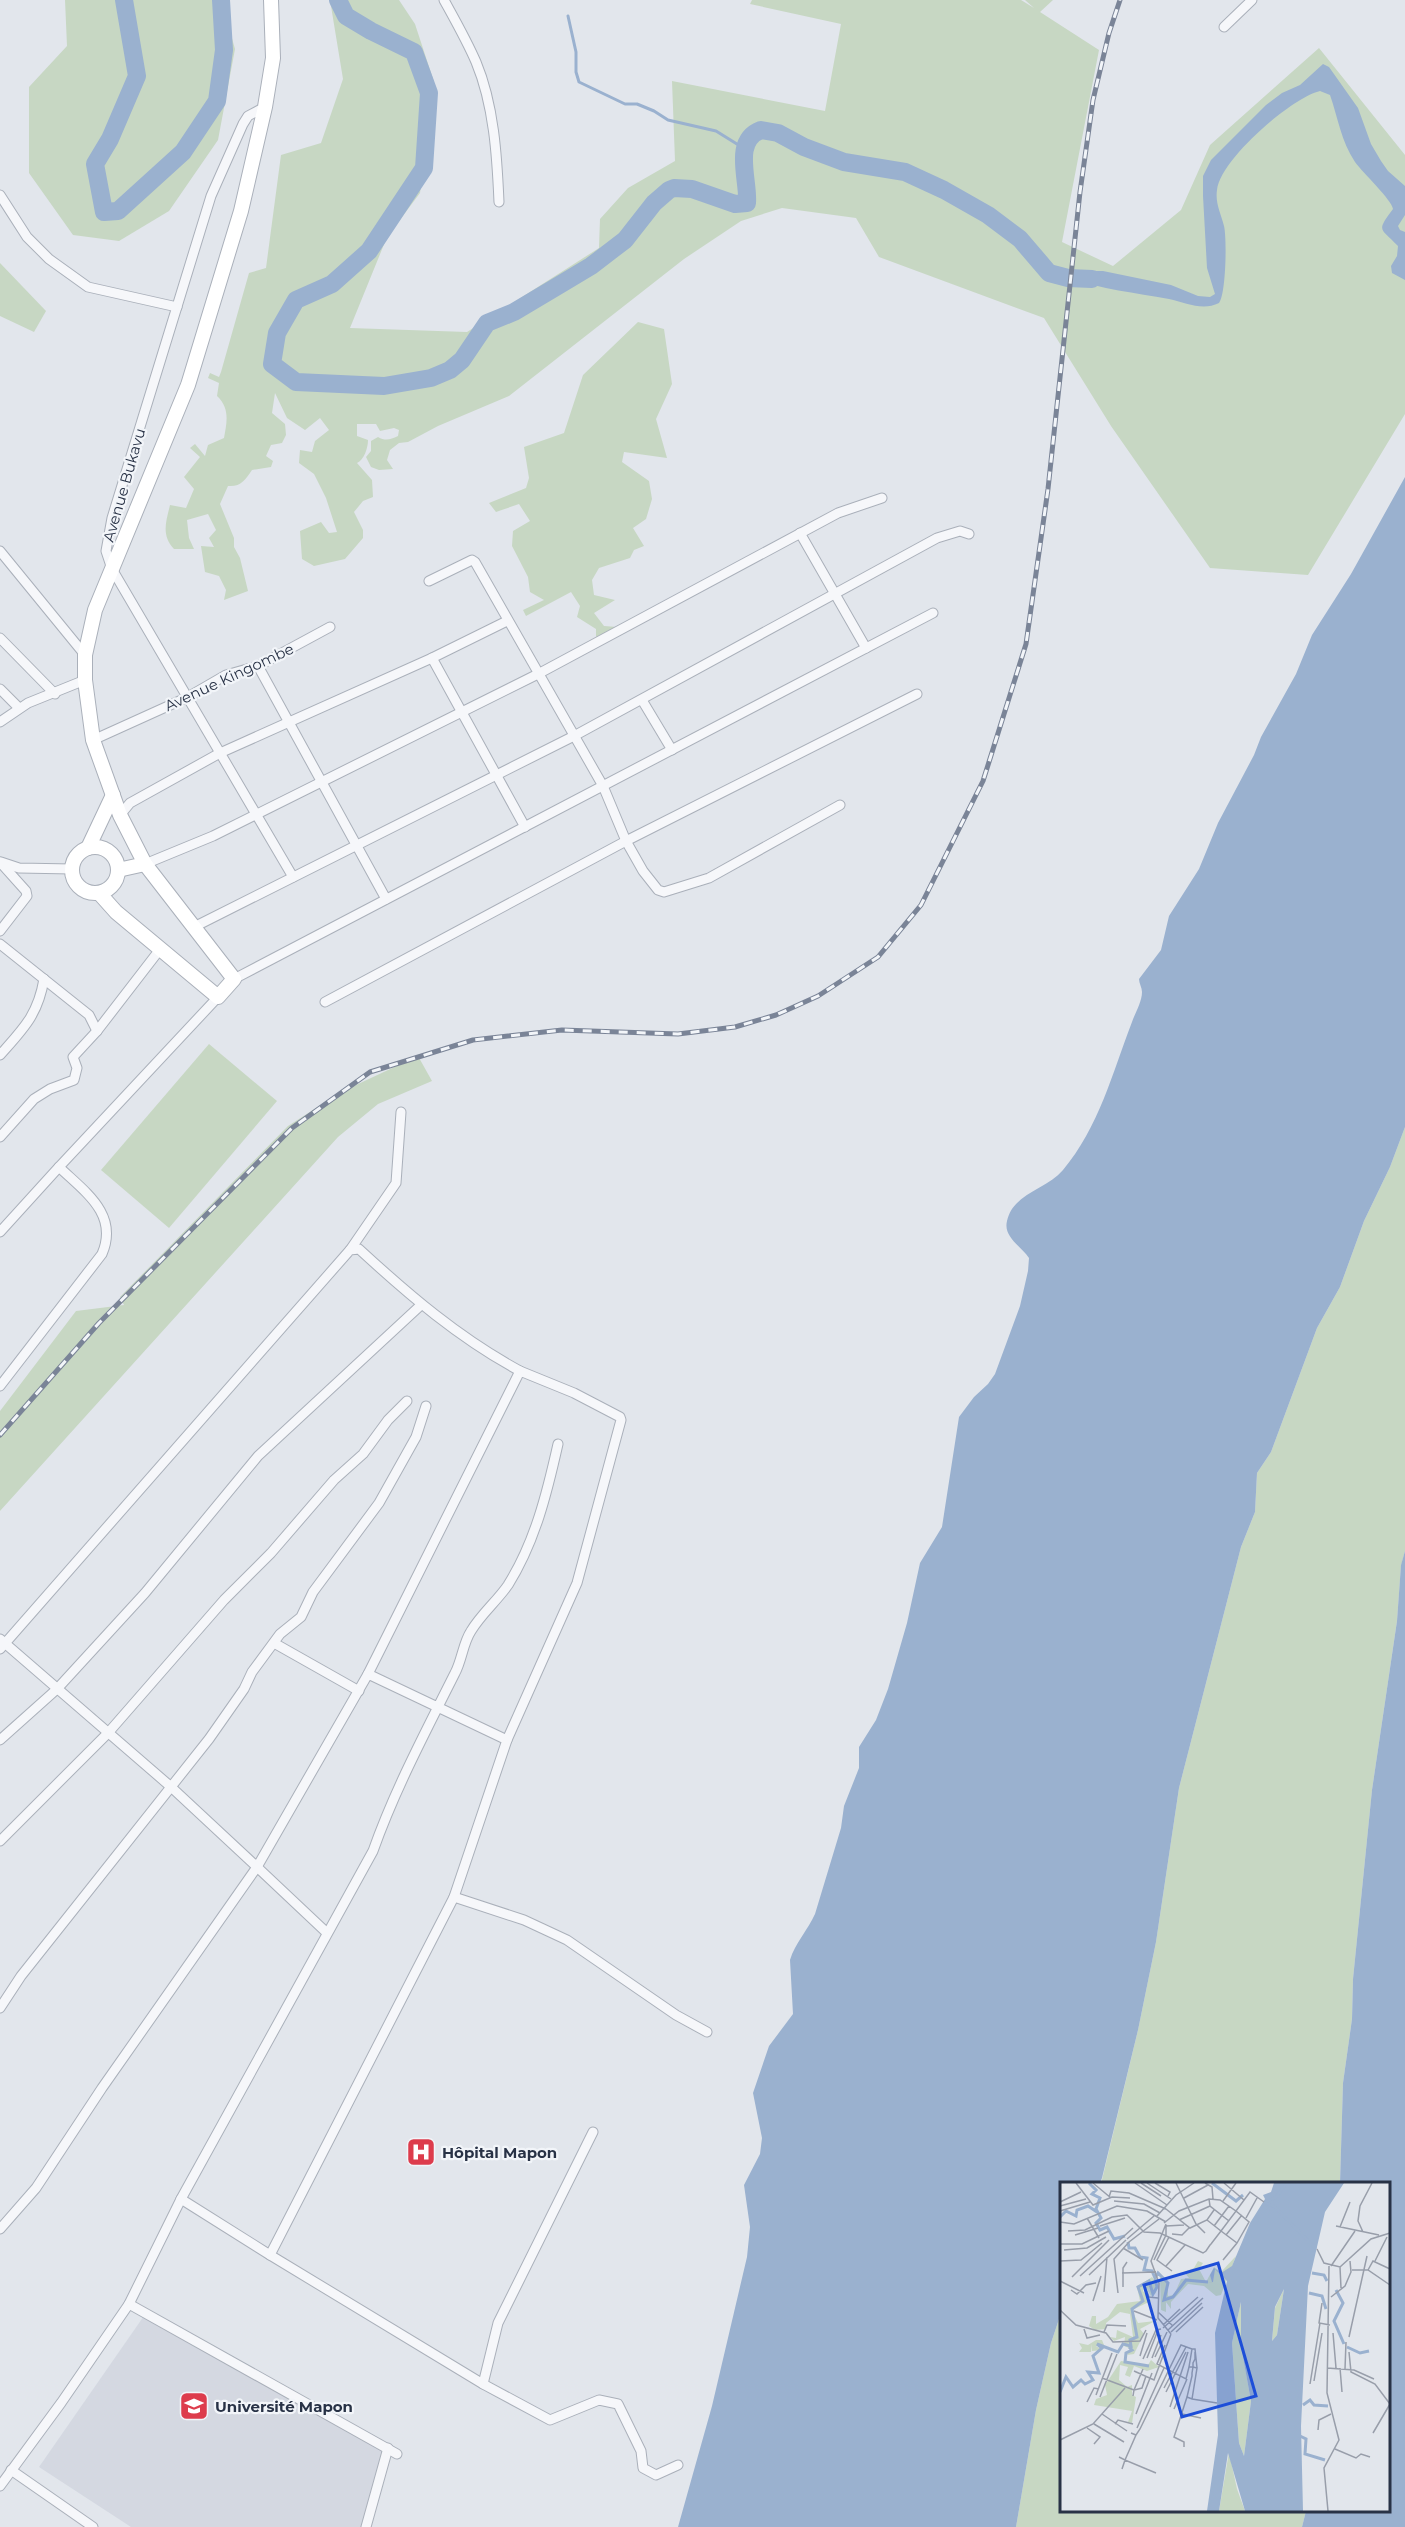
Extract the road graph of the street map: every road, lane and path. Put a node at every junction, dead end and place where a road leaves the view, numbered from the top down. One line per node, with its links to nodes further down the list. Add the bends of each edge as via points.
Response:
1 (271, 0): 5 (street, via 273,58)
2 (444, 0): 7 (street, via 476,63 489,104)
3 (1252, 0): 4 (street)
4 (1224, 27)
5 (265, 106): 8 (street, Avenue Bukavu, via 248,116 243,124 211,196); 13 (street, via 241,211 188,385)
6 (0, 195): 8 (street, via 27,237 49,260 88,287)
7 (499, 202)
8 (177, 307): 13 (street, Avenue Bukavu, via 112,518 106,551)
9 (882, 498): 10 (street, via 838,513)
10 (800, 533): 15 (street); 24 (street)
11 (969, 534): 15 (street, via 960,531 938,538)
12 (0, 551): 21 (street)
13 (112, 569): 21 (street, via 95,610); 29 (street, Avenue Bukavu)
14 (429, 581): 17 (street, via 473,561)
15 (835, 594): 20 (street); 30 (street)
16 (933, 613): 20 (street)
17 (507, 621): 22 (street); 24 (street)
18 (330, 627): 23 (street, Avenue Kingombe)
19 (0, 638): 27 (street)
20 (866, 648): 37 (street)
21 (85, 655): 25 (street)
22 (432, 658): 32 (street); 34 (street)
23 (258, 666): 29 (street, Avenue Kingombe, via 226,675); 34 (street)
24 (538, 674): 32 (street); 35 (street)
25 (85, 680): 27 (street); 36 (street)
26 (0, 689): 31 (street)
27 (55, 694): 31 (street)
28 (917, 694): 48 (street)
29 (188, 698): 36 (street, Avenue Kingombe); 38 (street, Avenue Bukavu)
30 (642, 700): 35 (street); 37 (street)
31 (20, 708): 33 (street)
32 (462, 712): 39 (street); 40 (street)
33 (0, 722)
34 (290, 723): 38 (street); 40 (street)
35 (574, 736): 39 (street); 41 (street)
36 (93, 740): 42 (street)
37 (672, 750): 41 (street)
38 (220, 753): 44 (street, Avenue Bukavu); 45 (street, via 130,804)
39 (497, 775): 46 (street); 49 (street)
40 (322, 782): 44 (street); 49 (street)
41 (603, 786): 46 (street); 48 (street)
42 (113, 795): 45 (street); 50 (street)
43 (840, 805): 48 (street, via 709,878 664,892 643,871)
44 (256, 814): 52 (street); 55 (street, Avenue Bukavu)
45 (120, 815): 47 (street)
46 (525, 827): 57 (street)
47 (126, 829): 52 (street); 53 (street)
48 (626, 841): 65 (street)
49 (357, 845): 55 (street); 57 (street)
50 (88, 848): 53 (street, via 104,849); 54 (street, via 75,859)
51 (0, 862): 54 (street, via 18,868); 59 (street, via 27,893 26,900)
52 (145, 864): 53 (street); 58 (street)
53 (117, 865): 56 (street, via 113,885)
54 (72, 869): 56 (street, via 80,888)
55 (293, 877): 58 (street)
56 (99, 893): 61 (street, via 109,906)
57 (387, 899): 63 (street)
58 (194, 927): 63 (street)
59 (0, 931)
60 (0, 944): 62 (street)
61 (161, 948): 64 (street); 66 (street)
62 (44, 979): 66 (street, via 89,1015); 67 (street, via 31,1020)
63 (234, 979): 64 (street)
64 (218, 998): 70 (street)
65 (325, 1002)
66 (97, 1031): 69 (street, via 73,1057 77,1068 74,1080 34,1100)
67 (0, 1055)
68 (401, 1112): 72 (street, via 396,1183)
69 (0, 1137)
70 (59, 1167): 71 (street); 75 (street, via 98,1205 108,1227 108,1241)
71 (0, 1232)
72 (350, 1250): 73 (street, via 359,1249); 80 (street)
73 (421, 1305): 74 (street, via 484,1352); 82 (street, via 258,1456 145,1593)
74 (520, 1371): 81 (street); 87 (street, via 574,1393 621,1420 577,1584)
75 (0, 1386)
76 (407, 1401): 85 (street)
77 (426, 1406): 79 (street, via 416,1437 379,1503 311,1596 301,1617 283,1630)
78 (558, 1444): 84 (street, via 549,1486 521,1562 507,1587 471,1630)
79 (274, 1643): 83 (street); 88 (street, via 215,1731)
80 (2, 1644): 82 (street)
81 (368, 1674): 83 (street); 84 (street)
82 (57, 1689): 85 (street); 86 (street)
83 (358, 1691): 90 (street)
84 (437, 1707): 87 (street); 92 (street, via 373,1851)
85 (108, 1733): 88 (street); 89 (street)
86 (0, 1740)
87 (507, 1740): 91 (street)
88 (170, 1786): 90 (street); 93 (street)
89 (0, 1841)
90 (257, 1867): 92 (street); 97 (street, via 36,2188)
91 (454, 1897): 94 (street, via 524,1920 567,1940); 98 (street)
92 (326, 1932): 96 (street)
93 (0, 2007)
94 (707, 2032)
95 (594, 2132): 100 (street, via 498,2323)
96 (181, 2199): 98 (street); 99 (street)
97 (0, 2229)
98 (270, 2255): 100 (street)
99 (129, 2304): 101 (street); 104 (street)
100 (483, 2384): 103 (street, via 550,2420 599,2400 618,2404 641,2451 643,2468 656,2475)
101 (388, 2448): 102 (street); 107 (street)
102 (397, 2454)
103 (678, 2464)
104 (11, 2470): 105 (street); 106 (street)
105 (0, 2486)
106 (93, 2527)
107 (366, 2527)

